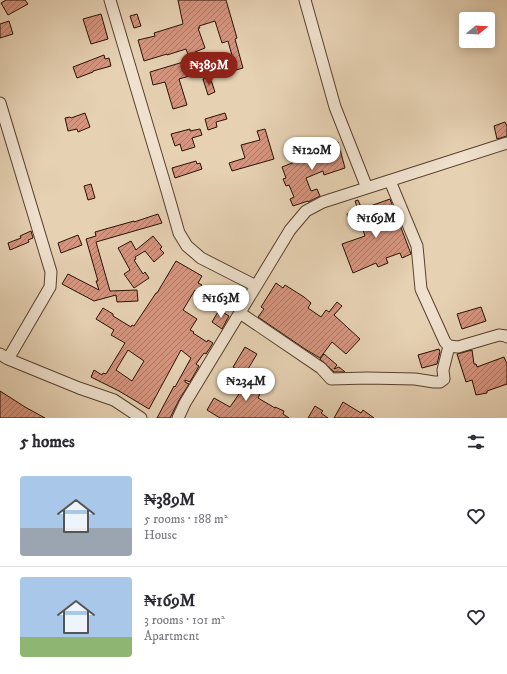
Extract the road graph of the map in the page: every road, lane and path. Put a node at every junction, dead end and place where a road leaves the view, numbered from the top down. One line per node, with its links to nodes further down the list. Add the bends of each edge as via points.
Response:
1 (110, 0): 7 (street, via 179,233 187,246 201,258)
2 (305, 0): 6 (street, via 335,107)
3 (0, 105): 11 (street, via 51,272 50,287)
4 (507, 143): 5 (street)
5 (390, 181): 6 (street); 10 (street, via 417,246 421,289 442,337)
6 (367, 188): 7 (street, via 323,202 306,211 290,230)
7 (256, 286): 8 (street)
8 (240, 313): 10 (street, via 321,368 331,379 415,379 440,382 444,379 443,370); 13 (street, via 185,402)
9 (507, 337): 10 (street, via 499,335 458,347)
10 (449, 346)
11 (4, 356): 12 (street, via 114,400)
12 (141, 418)
13 (178, 418)

